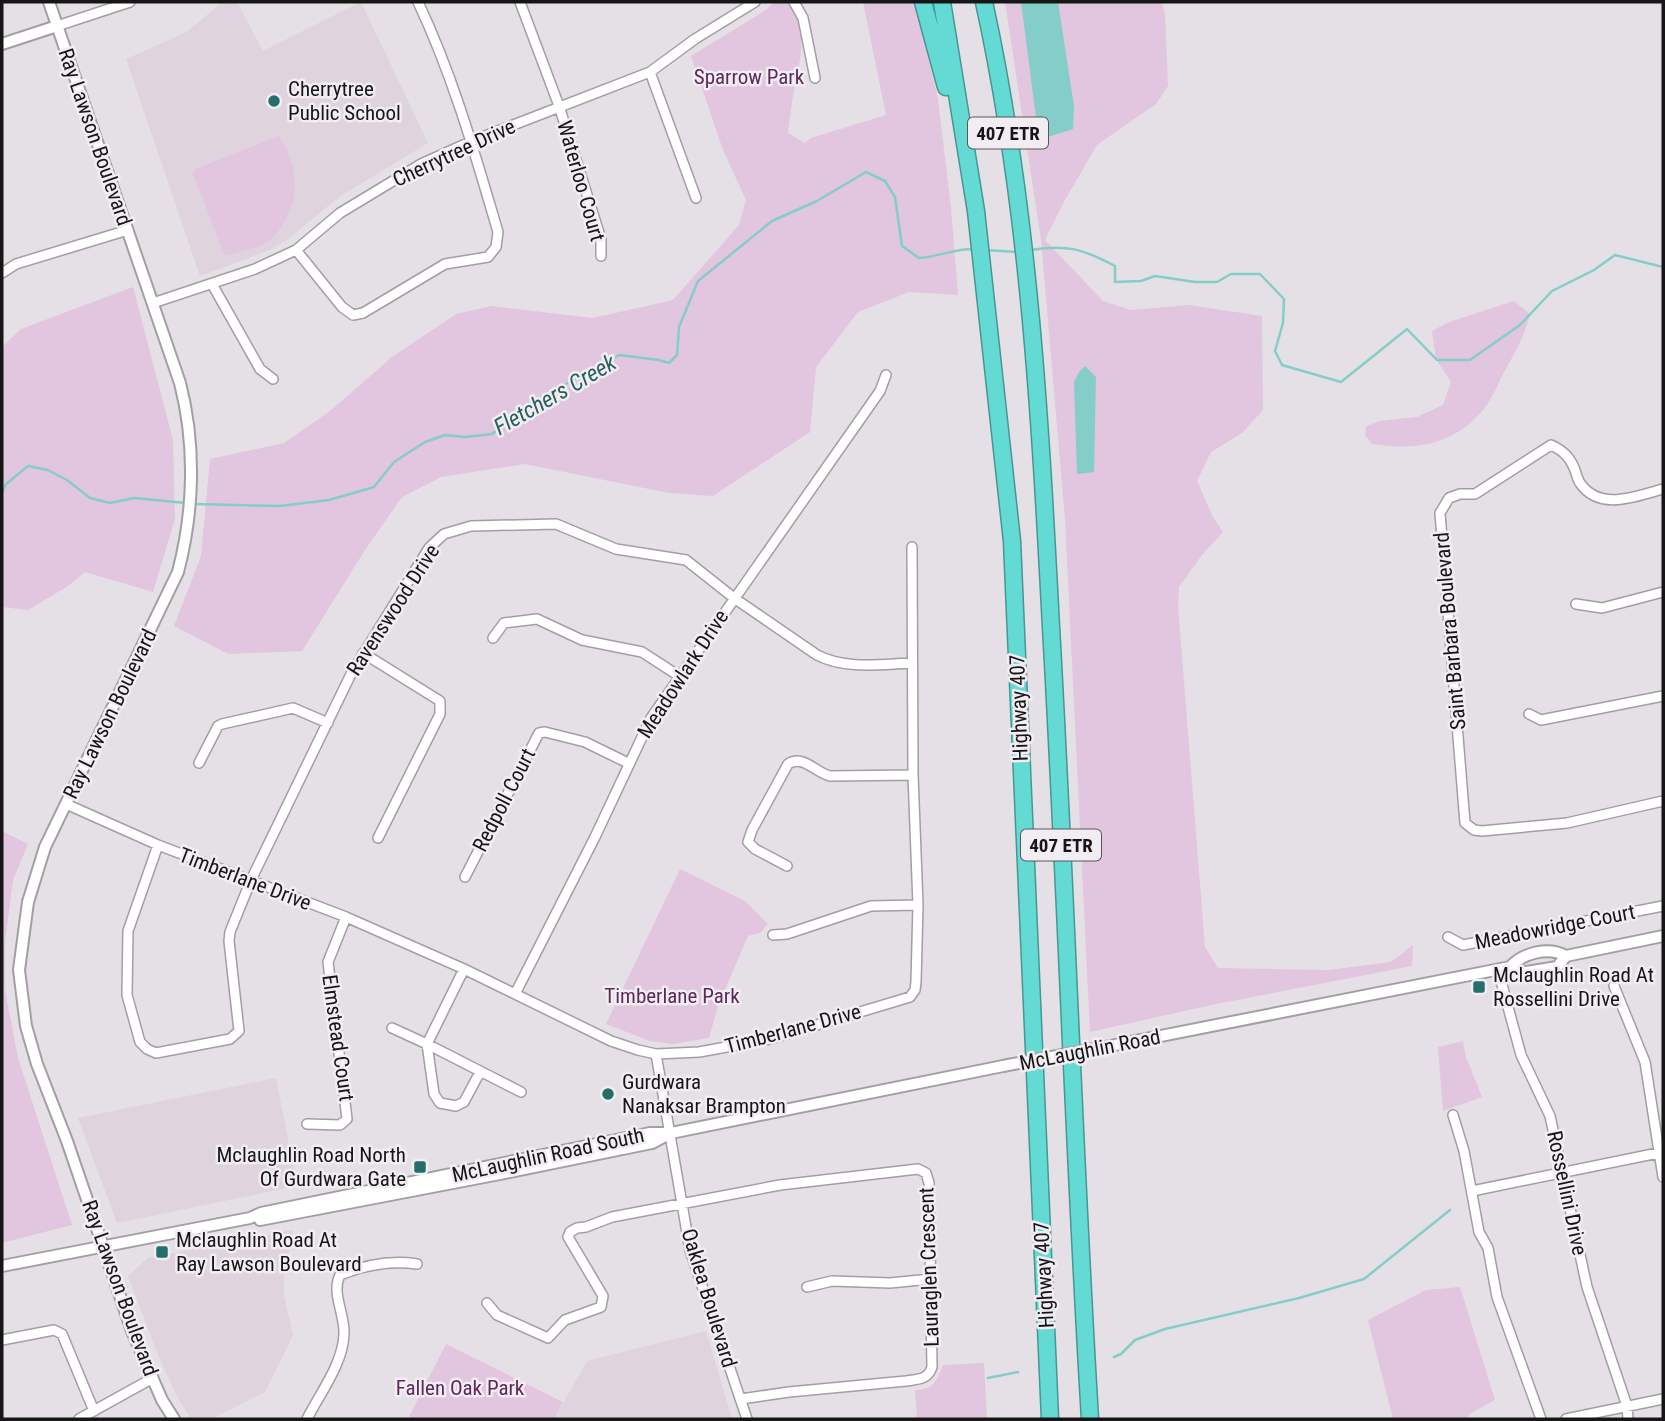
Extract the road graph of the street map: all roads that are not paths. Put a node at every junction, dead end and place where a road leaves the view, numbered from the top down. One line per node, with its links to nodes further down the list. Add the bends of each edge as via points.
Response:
1 (49, 2): 11 (street, Ray Lawson Boulevard)
2 (130, 2): 11 (street)
3 (418, 2): 18 (street)
4 (520, 2): 16 (street, Waterloo Court)
5 (755, 2): 14 (street, Cherrytree Drive)
6 (794, 2): 15 (street, via 803,19)
7 (923, 2): 17 (highway, via 947,93)
8 (942, 2): 17 (highway, Highway 407 / 407 ETR)
9 (984, 2): 13 (highway, Highway 407 / 407 ETR)
10 (995, 2): 13 (highway)
11 (57, 26): 12 (street); 20 (street, Ray Lawson Boulevard)
12 (2, 44)
13 (996, 57): 86 (highway, Highway 407 / 407 ETR, via 1027,270 1041,430)
14 (650, 72): 16 (street, Cherrytree Drive); 19 (street)
15 (815, 78)
16 (559, 106): 18 (street, Cherrytree Drive); 22 (street, Waterloo Court, via 601,239)
17 (959, 115): 91 (highway, Highway 407 / 407 ETR, via 976,211 1012,541)
18 (472, 141): 21 (street, Cherrytree Drive, via 421,164 349,207); 21 (street, via 498,232 496,247 488,257 445,264 353,315)
19 (696, 198)
20 (128, 230): 23 (street, via 16,264); 25 (street, Ray Lawson Boulevard)
21 (296, 250): 24 (street, Cherrytree Drive)
22 (601, 256)
23 (2, 273)
24 (212, 284): 25 (street, Cherrytree Drive); 27 (street, via 260,369)
25 (153, 303): 44 (street, Ray Lawson Boulevard, via 188,413 191,455 185,547 138,659)
26 (886, 375): 31 (street, Meadowlark Drive, via 880,391)
27 (273, 379)
28 (1663, 489): 43 (street, Saint Barbara Boulevard, via 1607,501 1579,483 1565,452 1551,445 1475,494 1448,498 1440,513 1465,822 1482,831 1567,823)
29 (912, 547): 35 (street, Timberlane Drive)
30 (1663, 592): 32 (street, via 1602,608)
31 (734, 598): 34 (street, Ravenswood Drive, via 686,560 616,549 556,524 471,526 444,534 429,548); 35 (street, Ravenswood Drive, via 830,662); 36 (street, Meadowlark Drive)
32 (1576, 604)
33 (494, 638): 36 (street, via 504,623 537,619 582,640 642,652)
34 (363, 653): 39 (street, Ravenswood Drive); 45 (street, via 440,701 441,707)
35 (912, 663): 42 (street, Timberlane Drive)
36 (679, 676): 41 (street, Meadowlark Drive)
37 (1663, 696): 38 (street, via 1541,720)
38 (1529, 713)
39 (328, 723): 40 (street, via 293,708 222,724); 49 (street, Ravenswood Drive)
40 (199, 763)
41 (628, 763): 48 (street, Redpoll Court, via 585,742 539,733); 60 (street, Meadowlark Drive)
42 (913, 775): 47 (street, via 830,776 800,761 788,764 748,842); 50 (street, Timberlane Drive)
43 (1663, 801)
44 (66, 804): 46 (street, Timberlane Drive); 74 (street, Ray Lawson Boulevard, via 35,873 19,971 26,1026 37,1064)
45 (378, 838)
46 (158, 845): 49 (street, Timberlane Drive); 49 (street, Ravenswood Drive, via 128,931 127,995 140,1042 156,1053 230,1039 239,1031 229,941)
47 (787, 866)
48 (465, 877)
49 (251, 880): 52 (street, Timberlane Drive)
50 (918, 905): 53 (street, via 871,906); 63 (street, Timberlane Drive, via 916,982 910,997 770,1039 705,1052)
51 (1663, 906): 55 (street, Meadowridge Court, via 1463,945)
52 (346, 918): 58 (street, Timberlane Drive); 67 (street, Elmstead Court, via 328,962 347,1119 340,1125)
53 (773, 936)
54 (1663, 936): 56 (street, McLaughlin Road)
55 (1448, 937)
56 (1566, 956): 57 (street, McLaughlin Road, via 1555,950 1519,957); 57 (street, McLaughlin Road, via 1557,967 1520,973)
57 (1504, 968): 68 (street, McLaughlin Road, bridge); 70 (street, Rossellini Drive, via 1521,1055 1550,1116)
58 (464, 969): 60 (street, Timberlane Drive); 62 (street)
59 (1614, 986): 69 (street, via 1645,1062)
60 (515, 994): 63 (street, Timberlane Drive, via 611,1041)
61 (392, 1028): 62 (street)
62 (427, 1044): 64 (street); 64 (street, via 433,1094 440,1104 464,1102)
63 (656, 1054): 68 (street, Oaklea Boulevard)
64 (480, 1072): 65 (street)
65 (521, 1092)
66 (1453, 1115): 72 (street)
67 (307, 1124)
68 (671, 1133): 73 (street, Oaklea Boulevard); 74 (street, McLaughlin Road South, via 650,1133)
69 (1661, 1152): 70 (street); 71 (street)
70 (1560, 1171): 72 (street); 84 (street, Rossellini Drive, via 1587,1287)
71 (1663, 1177)
72 (1472, 1191): 92 (street, via 1497,1297)
73 (683, 1204): 77 (street, Lauraglen Crescent, via 780,1185 918,1169 926,1173 929,1183); 79 (street, via 612,1217 570,1232 571,1244 603,1302 601,1307 565,1320 552,1336 543,1338 497,1315); 82 (street, Oaklea Boulevard, via 690,1250)
74 (104, 1246): 76 (street, McLaughlin Road South); 81 (street, Ray Lawson Boulevard)
75 (417, 1264): 89 (street, via 389,1263 340,1275 336,1289 343,1314 342,1350)
76 (2, 1266)
77 (931, 1279): 78 (street, via 832,1281); 82 (street, Lauraglen Crescent, via 932,1367 924,1378)
78 (807, 1287)
79 (487, 1303)
80 (2, 1340): 85 (street, via 54,1330 62,1334)
81 (153, 1378): 85 (street); 88 (street, Ray Lawson Boulevard)
82 (741, 1399): 90 (street, Oaklea Boulevard)
83 (1663, 1399): 84 (street)
84 (1627, 1406): 93 (street); 94 (street, Rossellini Drive)
85 (94, 1412): 87 (street)
86 (1091, 1416)
87 (79, 1419)
88 (174, 1419)
89 (307, 1419)
90 (747, 1419)
91 (1051, 1419)
92 (1541, 1419)
93 (1566, 1419)
94 (1628, 1419)

